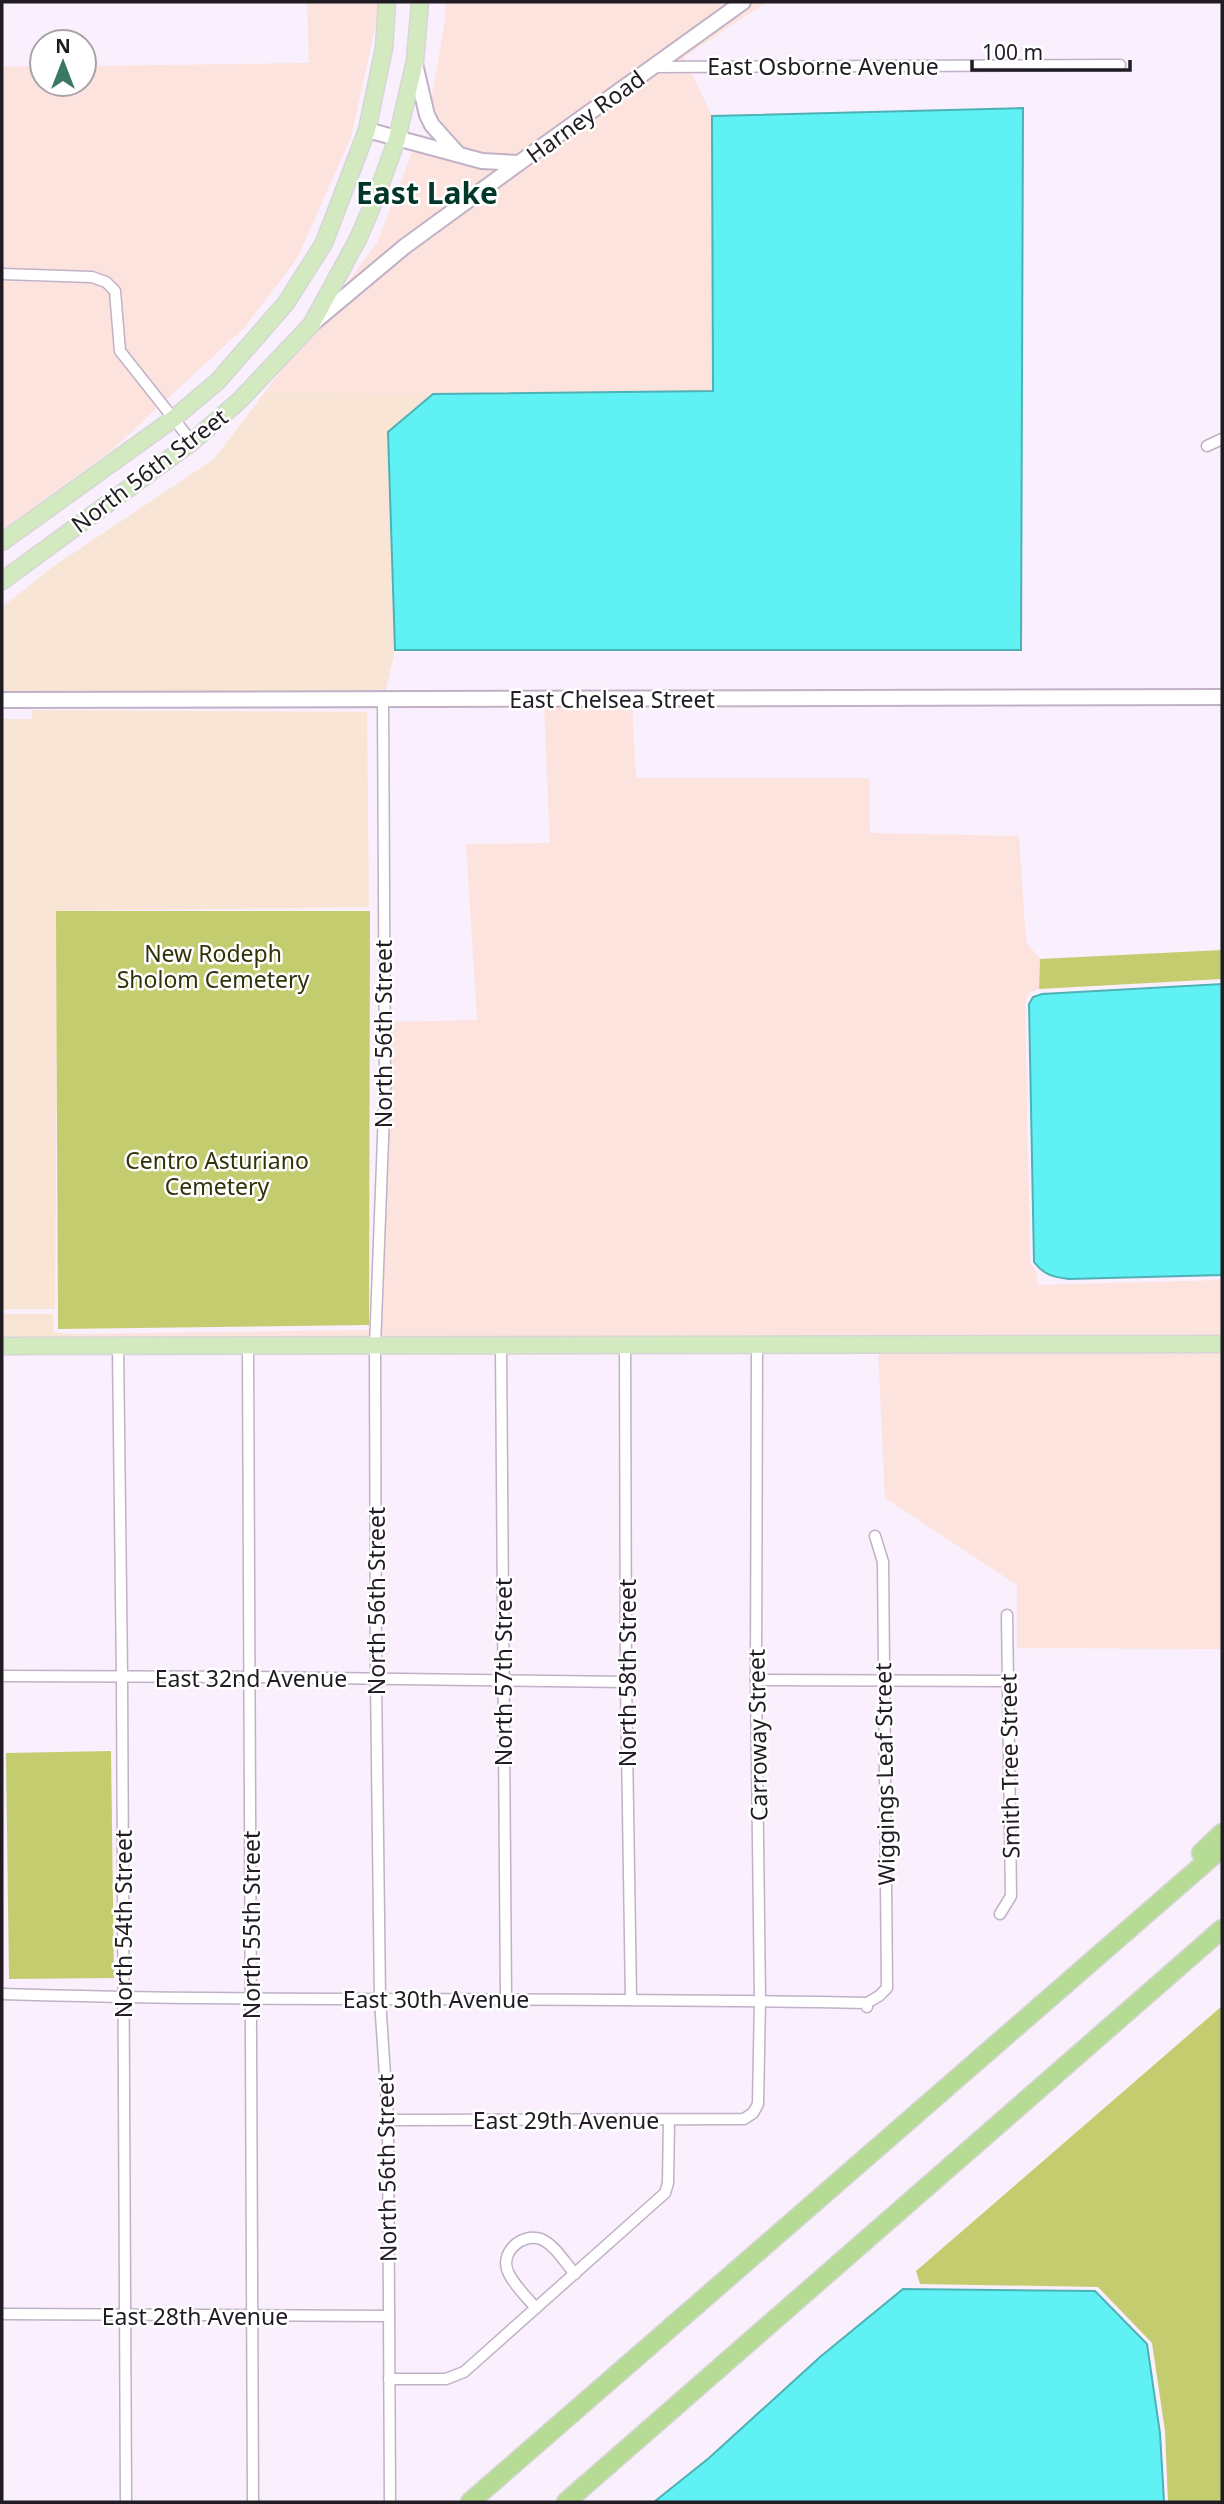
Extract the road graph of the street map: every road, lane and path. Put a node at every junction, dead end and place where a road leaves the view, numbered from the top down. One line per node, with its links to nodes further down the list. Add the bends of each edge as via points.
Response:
1 (387, 2): 7 (main road, North 56th Street, via 384,48)
2 (420, 2): 4 (main road, North 56th Street)
3 (743, 2): 6 (street, Harney Road)
4 (415, 61): 8 (main road, North 56th Street); 9 (street, via 427,115)
5 (1120, 65): 6 (street, East Osborne Avenue)
6 (652, 67): 10 (street, Harney Road)
7 (367, 130): 8 (street, Harney Road); 13 (main road, North 56th Street, via 324,243 286,303 218,381)
8 (397, 139): 9 (street, Harney Road); 12 (main road, North 56th Street, via 358,239)
9 (459, 155): 10 (street, Harney Road)
10 (519, 163): 12 (street, via 404,247)
11 (2, 274): 13 (street, via 92,277 106,282 115,291 120,351)
12 (311, 325): 15 (main road, North 56th Street, via 239,401)
13 (173, 419): 15 (street); 17 (main road, North 56th Street)
14 (1222, 439): 16 (street)
15 (192, 442): 18 (main road, North 56th Street)
16 (1206, 446)
17 (2, 542)
18 (2, 581)
19 (1222, 697): 21 (street, East Chelsea Street)
20 (2, 700): 21 (street, East Chelsea Street)
21 (383, 700): 29 (street, North 56th Street, via 384,1086)
22 (757, 1344): 23 (main road); 24 (main road); 36 (street, Carroway Street)
23 (1222, 1344)
24 (625, 1345): 26 (main road); 40 (street, North 58th Street)
25 (2, 1346): 27 (main road)
26 (501, 1346): 29 (main road); 39 (street, North 57th Street)
27 (118, 1347): 28 (main road); 33 (street, North 54th Street)
28 (248, 1347): 29 (main road); 34 (street, North 55th Street)
29 (375, 1347): 35 (street, North 56th Street)
30 (875, 1536): 37 (street, Wiggings Leaf Street, via 883,1562)
31 (1007, 1615): 38 (street, Smith Tree Street)
32 (2, 1676): 33 (street, East 32nd Avenue)
33 (122, 1677): 34 (street, East 32nd Avenue); 50 (street, North 54th Street)
34 (250, 1677): 35 (street, East 32nd Avenue); 49 (street, North 55th Street)
35 (376, 1679): 39 (street, East 32nd Avenue); 52 (street, North 56th Street)
36 (756, 1680): 37 (street); 54 (street, Carroway Street)
37 (882, 1680): 38 (street); 55 (street, Wiggings Leaf Street, via 887,1987)
38 (1007, 1681): 43 (street, Smith Tree Street, via 1011,1896)
39 (504, 1682): 40 (street, East 32nd Avenue); 51 (street, North 57th Street)
40 (626, 1682): 53 (street, North 58th Street)
41 (1222, 1833): 46 (highway)
42 (1222, 1848): 46 (highway)
43 (1000, 1914)
44 (1222, 1929): 47 (highway)
45 (1222, 1944): 47 (highway)
46 (1091, 1961): 69 (highway)
47 (1185, 1962): 70 (highway)
48 (2, 1994): 50 (street, East 30th Avenue)
49 (251, 1997): 50 (street, East 30th Avenue); 52 (street, East 30th Avenue); 63 (street, North 55th Street)
50 (123, 1998): 62 (street, North 54th Street)
51 (506, 1998): 52 (street, East 30th Avenue); 53 (street, East 30th Avenue)
52 (380, 2000): 57 (street, North 56th Street)
53 (631, 2000): 54 (street, East 30th Avenue)
54 (760, 2000): 55 (street, East 30th Avenue); 56 (street, Carroway Street, via 758,2104)
55 (867, 2005)
56 (744, 2119): 58 (street, East 29th Avenue)
57 (388, 2120): 58 (street, East 29th Avenue); 64 (street, North 56th Street)
58 (669, 2120): 59 (street, via 665,2193)
59 (575, 2274): 60 (street); 60 (street, via 543,2240 518,2242 508,2256 508,2273)
60 (536, 2308): 65 (street, via 464,2372 446,2379)
61 (2, 2314): 62 (street, East 28th Avenue)
62 (125, 2315): 63 (street, East 28th Avenue); 66 (street, North 54th Street)
63 (253, 2316): 64 (street, East 28th Avenue); 67 (street, North 55th Street)
64 (389, 2316): 65 (street, North 56th Street)
65 (389, 2379): 68 (street, North 56th Street)
66 (126, 2502)
67 (253, 2502)
68 (390, 2502)
69 (470, 2502)
70 (566, 2502)

